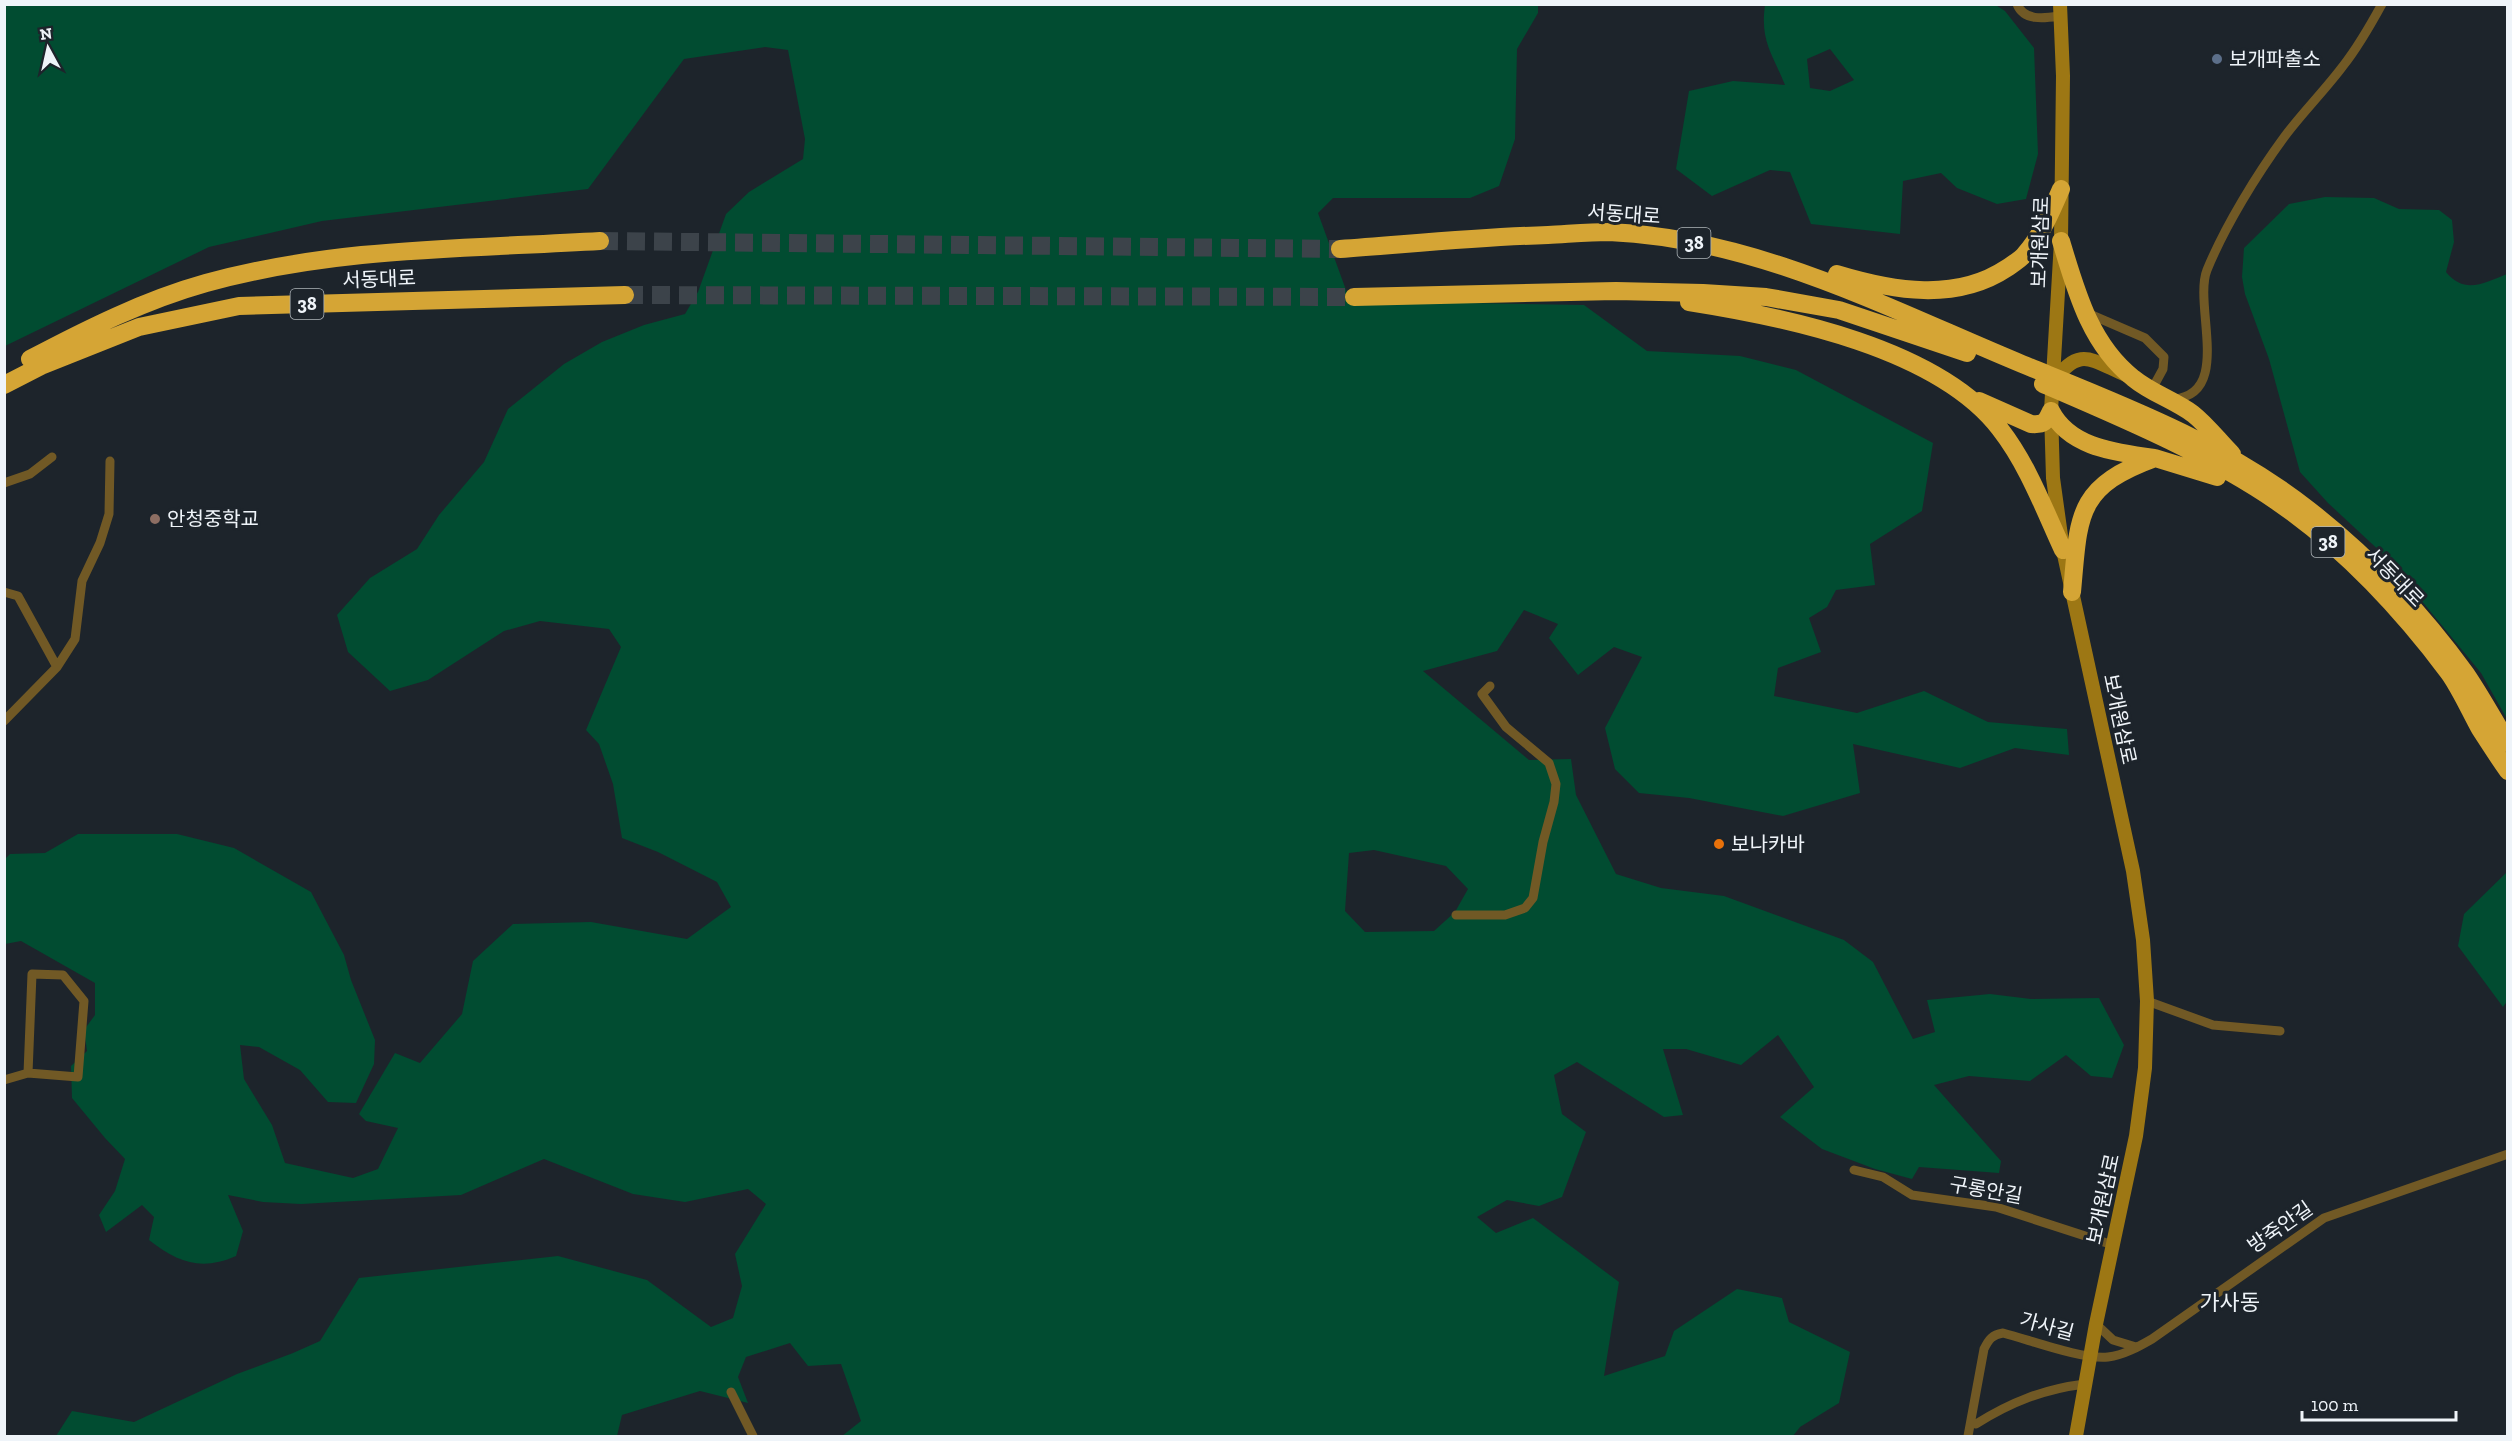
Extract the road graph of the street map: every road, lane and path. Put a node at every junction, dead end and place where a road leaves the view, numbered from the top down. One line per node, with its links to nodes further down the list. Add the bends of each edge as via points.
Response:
1 (2017, 4): 3 (street, via 2030,17 2043,18)
2 (2382, 4): 19 (street, via 2355,49 2284,137 2211,263 2204,282 2208,350 2200,386 2190,396)
3 (2061, 10): 4 (main road, 보개원삼로)
4 (2061, 189): 5 (main road, 보개원삼로); 7 (highway, via 2025,254 1990,279 1965,287 1906,290 1776,254)
5 (2061, 241): 12 (highway); 16 (main road, 보개원삼로)
6 (600, 242): 14 (highway, 서동대로 / 38, via 357,254 248,273 206,283 124,313)
7 (1702, 244): 8 (highway, 서동대로 / 38, via 1609,232); 13 (highway, 서동대로 / 38, via 1848,288)
8 (1341, 249)
9 (1616, 291): 11 (highway, 38); 13 (highway, 38, via 1766,297 1839,310); 20 (highway, via 1717,307 1869,344)
10 (625, 295): 17 (highway, 서동대로 / 38, via 239,306 139,327)
11 (1354, 297)
12 (2084, 311): 15 (highway, via 2106,350); 19 (street, via 2145,338 2164,357)
13 (2026, 371): 18 (highway, 38)
14 (4, 373)
15 (2132, 377): 16 (main road, via 2080,358 2072,361); 19 (highway)
16 (2052, 383): 21 (main road, 보개원삼로)
17 (4, 385)
18 (2075, 391): 25 (highway, 서동대로 / 38, via 2193,439); 27 (highway, 서동대로 / 38)
19 (2159, 395): 25 (highway, via 2193,414)
20 (1970, 396): 21 (highway, via 2031,424 2046,422); 28 (highway, via 2022,460)
21 (2051, 411): 23 (highway, via 2063,429 2087,443); 28 (main road, 보개원삼로, via 2053,478)
22 (52, 457): 26 (street, via 30,474)
23 (2155, 458): 27 (highway); 30 (highway, via 2118,474 2085,505)
24 (110, 461): 31 (street, via 109,514 82,582 75,639)
25 (2245, 467): 34 (highway, 서동대로 / 38, via 2305,507 2390,582 2468,677)
26 (4, 483)
27 (2253, 486): 35 (highway, 서동대로 / 38, via 2331,545 2383,594 2451,676)
28 (2063, 550): 30 (main road, 보개원삼로)
29 (4, 592): 31 (street, via 18,596)
30 (2072, 592): 37 (main road, 보개원삼로, via 2133,871)
31 (57, 667): 33 (street)
32 (1490, 686): 36 (street, via 1482,694 1506,727 1549,763 1556,784 1554,802 1533,898 1525,908 1505,915)
33 (4, 721)
34 (2508, 743)
35 (2508, 771)
36 (1456, 915)
37 (2147, 1002): 38 (street, via 2213,1025); 43 (main road, 보개원삼로, via 2141,1102)
38 (2280, 1031)
39 (28, 1073): 39 (street, via 78,1077 84,1000 63,975 32,974); 40 (street)
40 (4, 1080)
41 (2508, 1154): 45 (street, 방죽안길, via 2324,1218)
42 (1854, 1170): 43 (street, 구롱안길, via 1883,1177 1912,1195 1996,1207)
43 (2113, 1245): 44 (main road, 보개원삼로)
44 (2096, 1324): 45 (street, via 2113,1340); 46 (main road, 보개원삼로)
45 (2137, 1347): 46 (street, 방죽안길, via 2107,1357)
46 (2090, 1356): 47 (main road, 보개원삼로); 51 (street, 가사길, via 2003,1333 1995,1335 1984,1349)
47 (2085, 1384): 49 (street, via 2021,1399); 52 (main road, 보개원삼로)
48 (731, 1392): 50 (street)
49 (1976, 1424)
50 (753, 1437)
51 (1968, 1437)
52 (2076, 1437)

